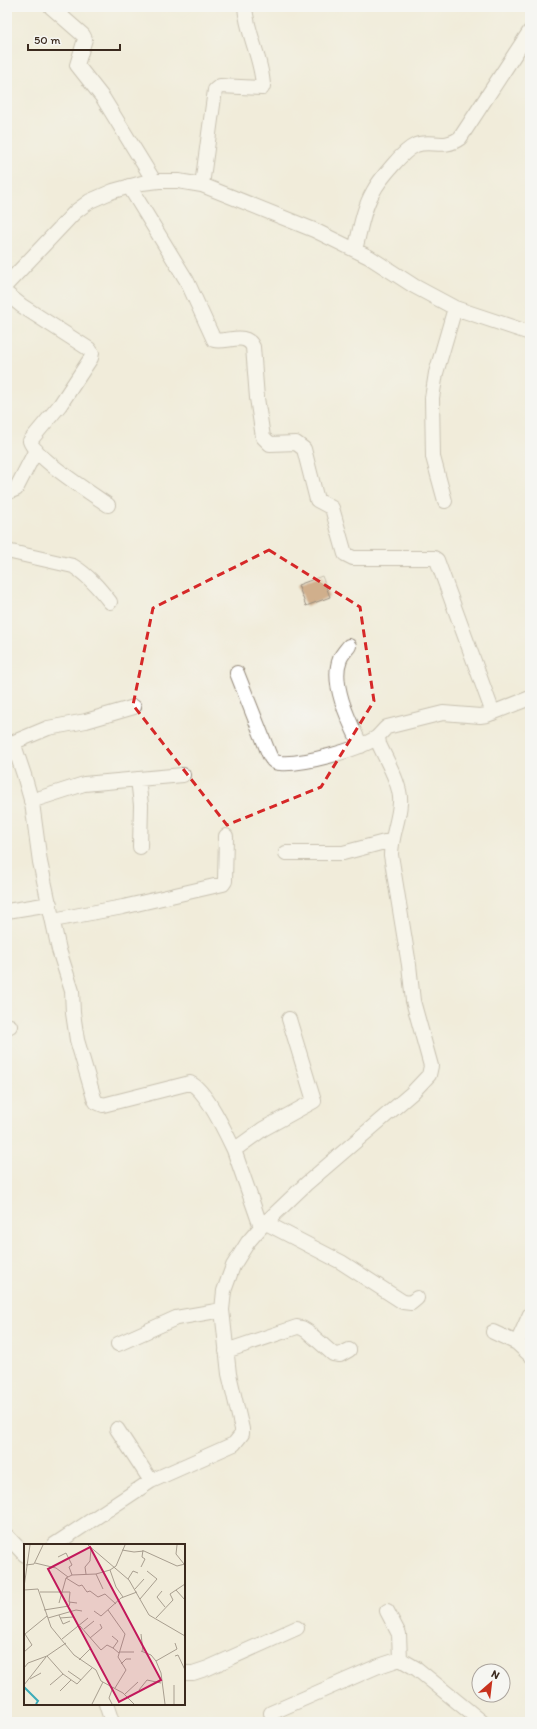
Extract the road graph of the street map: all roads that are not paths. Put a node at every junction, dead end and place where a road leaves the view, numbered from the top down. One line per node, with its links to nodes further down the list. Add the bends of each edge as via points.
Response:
1 (51, 7): 4 (street, via 83,35 85,39 77,65 103,98)
2 (245, 7): 5 (street, via 263,86 216,87)
3 (530, 31): 7 (street, via 460,138 446,144 417,144 399,158 382,177 366,207)
4 (154, 181): 5 (street); 6 (street)
5 (202, 184): 7 (street, via 314,230)
6 (129, 186): 8 (street, via 90,201 75,212); 22 (street, via 187,281 214,340 244,338 251,342 263,437 270,444 296,443 304,450 317,500 332,508 345,554 353,558 437,560)
7 (355, 250): 10 (street)
8 (7, 284)
9 (7, 294): 12 (street, via 92,353 60,405 32,437 31,444)
10 (455, 308): 11 (street); 14 (street, via 436,373 432,398 433,457)
11 (530, 333)
12 (36, 450): 13 (street, via 16,489); 15 (street, via 61,473)
13 (7, 490)
14 (445, 501)
15 (108, 505)
16 (7, 551): 17 (street, via 73,566 82,571)
17 (110, 602)
18 (349, 646): 25 (street, via 340,658 337,668 339,687 346,715)
19 (237, 673): 25 (street, via 258,730 273,761 279,763 314,759)
20 (530, 698): 22 (street)
21 (134, 707): 24 (street, via 86,721 48,728)
22 (493, 713): 23 (street, via 480,716 443,714 387,727)
23 (378, 737): 25 (street); 30 (street, via 400,793 401,802)
24 (10, 743): 28 (street, via 24,775)
25 (361, 746)
26 (183, 775): 27 (street)
27 (138, 779): 28 (street, via 84,784); 31 (street, via 142,805)
28 (31, 800): 33 (street, via 40,862)
29 (226, 836): 35 (street, via 223,884)
30 (392, 840): 32 (street, via 343,853); 38 (street, via 391,855 413,1001 431,1070 412,1093 306,1184)
31 (140, 847)
32 (286, 853)
33 (50, 904): 34 (street); 35 (street)
34 (7, 911)
35 (53, 920): 37 (street, via 72,991 77,1040 96,1102 107,1104 190,1083 214,1111)
36 (289, 1019): 37 (street, via 314,1101 263,1128)
37 (234, 1150): 38 (street)
38 (263, 1225): 39 (street, via 341,1262 403,1302 411,1303); 40 (street, via 248,1242 233,1266 224,1291)
39 (417, 1298)
40 (222, 1310): 44 (street, via 176,1318); 46 (street)
41 (530, 1314): 43 (street)
42 (492, 1332): 43 (street)
43 (517, 1343): 47 (street)
44 (118, 1344)
45 (349, 1350): 46 (street, via 340,1355 333,1354 307,1330 297,1327)
46 (226, 1351): 49 (street, via 242,1434 234,1444)
47 (530, 1355)
48 (117, 1429): 49 (street)
49 (151, 1481): 51 (street)
50 (10, 1544): 52 (street)
51 (56, 1544)
52 (24, 1554)
53 (387, 1611): 55 (street, via 398,1634)
54 (297, 1628): 56 (street, via 208,1668)
55 (400, 1659): 58 (street, via 392,1660); 60 (street, via 417,1669)
56 (185, 1673)
57 (106, 1705): 59 (street)
58 (271, 1713)
59 (112, 1722)
60 (482, 1722)

